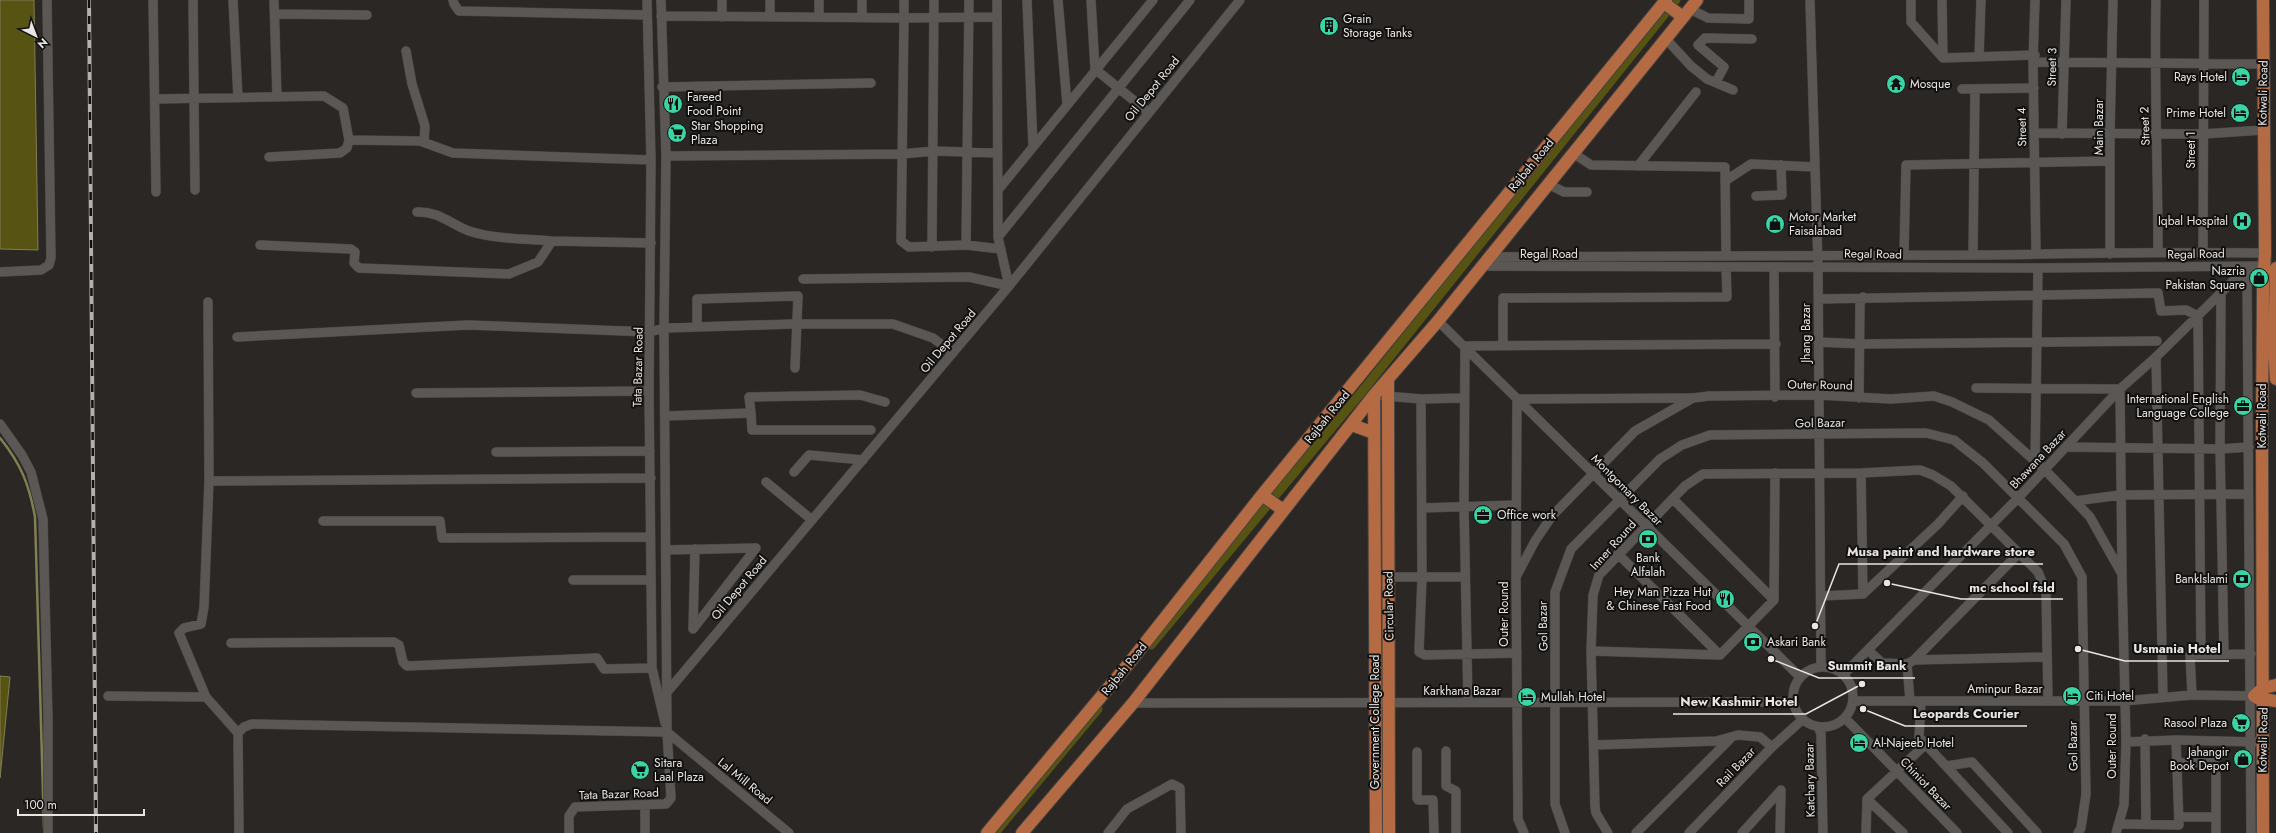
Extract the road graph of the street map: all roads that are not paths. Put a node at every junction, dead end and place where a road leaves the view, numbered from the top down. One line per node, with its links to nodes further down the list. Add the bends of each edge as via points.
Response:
1 (47, 0): 130 (street, via 51,258 49,265 41,270)
2 (153, 0): 71 (street)
3 (193, 0): 72 (street)
4 (233, 0): 70 (street)
5 (274, 0): 36 (street)
6 (454, 0): 38 (street, via 460,11)
7 (647, 0): 38 (street, Tata Bazar Road)
8 (661, 0): 39 (street, Tata Bazar Road)
9 (722, 0): 40 (street)
10 (770, 0): 41 (street)
11 (819, 0): 42 (street)
12 (862, 0): 46 (street)
13 (904, 0): 47 (street)
14 (934, 0): 43 (street)
15 (969, 0): 44 (street)
16 (997, 0): 45 (street)
17 (1027, 0): 83 (street)
18 (1058, 0): 73 (street)
19 (1091, 0): 59 (street)
20 (1153, 0): 59 (street)
21 (1190, 0): 64 (street)
22 (1240, 0): 74 (street, Oil Depot Road)
23 (1749, 0): 35 (street, via 1748,19 1708,18)
24 (1811, 0): 97 (street, Jhang Bazar)
25 (1911, 0): 52 (street, via 1911,22)
26 (1942, 0): 52 (street)
27 (1981, 0): 51 (street)
28 (2035, 0): 53 (street, Street 4)
29 (2066, 0): 54 (street, Street 3)
30 (2113, 0): 55 (street, Main Bazar)
31 (2156, 0): 56 (street, Street 2)
32 (2204, 0): 57 (street, Street 1)
33 (2264, 0): 58 (main road, Kotwali Road)
34 (1666, 3): 35 (main road); 203 (main road, Rajbah Road)
35 (1688, 10): 48 (main road, Rajbah Road)
36 (275, 14): 37 (street); 69 (street)
37 (367, 15)
38 (647, 15): 91 (street, Tata Bazar Road)
39 (661, 16): 40 (street); 62 (street, Tata Bazar Road)
40 (722, 17): 41 (street)
41 (770, 17): 42 (street)
42 (819, 17): 46 (street)
43 (934, 17): 44 (street); 47 (street); 84 (street)
44 (969, 17): 45 (street); 85 (street)
45 (997, 17): 86 (street)
46 (862, 18): 47 (street)
47 (904, 18): 88 (street)
48 (1666, 39): 60 (street, via 1691,66 1707,79); 87 (main road, Rajbah Road)
49 (1752, 39): 60 (street, via 1705,38 1698,46 1724,67)
50 (406, 51): 82 (street, via 412,84 425,126)
51 (1979, 57): 52 (street); 53 (street)
52 (1943, 58)
53 (2034, 59): 54 (street); 63 (street, Street 4)
54 (2064, 62): 55 (street); 78 (street, Street 3)
55 (2112, 63): 56 (street); 79 (street, Main Bazar)
56 (2155, 63): 57 (street); 77 (street, Street 2)
57 (2203, 64): 58 (street); 80 (street, Street 1)
58 (2264, 64): 75 (main road, Kotwali Road)
59 (1095, 69): 64 (street); 73 (street)
60 (1716, 82): 67 (street)
61 (871, 83): 62 (street)
62 (662, 87): 89 (street, Tata Bazar Road)
63 (2034, 88): 66 (street); 76 (street, Street 4)
64 (1118, 89): 74 (street); 106 (street)
65 (1962, 89): 66 (street)
66 (1975, 89): 93 (street)
67 (1732, 90)
68 (1696, 92): 96 (street)
69 (278, 97): 70 (street); 81 (street, via 324,96 334,101 342,108)
70 (238, 98): 72 (street)
71 (155, 99): 72 (street); 102 (street)
72 (194, 99): 100 (street)
73 (1067, 104): 83 (street)
74 (1148, 112): 132 (street, Oil Depot Road)
75 (2263, 130): 80 (street); 116 (main road, Kotwali Road)
76 (2034, 133): 78 (street); 94 (street, Street 4)
77 (2158, 133): 79 (street); 80 (street); 113 (street, Street 2)
78 (2062, 134): 79 (street)
79 (2110, 134): 92 (street, Main Bazar)
80 (2203, 134): 114 (street, Street 1)
81 (349, 140): 82 (street); 90 (street, via 347,148 340,153)
82 (424, 142): 91 (street, via 453,153)
83 (1033, 146): 101 (street)
84 (934, 151): 85 (street); 88 (street); 111 (street)
85 (967, 151): 86 (street); 110 (street)
86 (997, 153): 101 (street)
87 (1573, 153): 96 (street, via 1591,165); 99 (main road, Rajbah Road)
88 (902, 154): 89 (street); 111 (street, via 901,241 909,247)
89 (666, 156): 142 (street, Tata Bazar Road)
90 (269, 157)
91 (651, 160): 108 (street, Tata Bazar Road)
92 (2110, 161): 94 (street); 117 (street, Main Bazar)
93 (1975, 163): 94 (street); 119 (street, via 1906,165); 120 (street)
94 (2035, 164): 115 (street, Street 4)
95 (1782, 165): 97 (street); 98 (street, via 1751,164); 104 (street, via 1782,195)
96 (1638, 166): 98 (street, via 1725,167)
97 (1815, 167): 121 (street, Jhang Bazar)
98 (1725, 181): 118 (street)
99 (1548, 184): 103 (street, via 1564,192); 122 (main road, Rajbah Road)
100 (195, 190)
101 (998, 190): 106 (street)
102 (156, 192)
103 (1587, 192)
104 (1756, 196)
105 (418, 212): 107 (street, via 443,217 470,231)
106 (998, 237): 112 (street)
107 (552, 241): 108 (street); 109 (street, via 538,262 509,274 359,268 354,263 355,252 351,249)
108 (651, 243): 143 (street, Tata Bazar Road)
109 (260, 245)
110 (966, 245): 111 (street); 112 (street)
111 (932, 247)
112 (1001, 249): 132 (street)
113 (2158, 251): 114 (street, Regal Road); 117 (street, Regal Road)
114 (2203, 252): 116 (street, Regal Road)
115 (2036, 253): 117 (street, Regal Road); 120 (street, Regal Road)
116 (2265, 253): 124 (main road, Kotwali Road)
117 (2110, 254)
118 (1726, 255): 121 (street, Regal Road); 122 (street, Regal Road)
119 (1904, 255): 120 (street, Regal Road); 121 (street, Regal Road)
120 (1973, 255)
121 (1818, 256): 123 (street, Jhang Bazar)
122 (1485, 261): 126 (street, Regal Road); 139 (main road, Rajbah Road)
123 (1818, 266): 125 (street, Regal Road); 127 (street, Regal Road); 136 (street, Jhang Bazar)
124 (2260, 266): 127 (street, Regal Road); 129 (street, Bhawana Bazar); 253 (main road, Kotwali Road)
125 (1774, 267): 126 (street, Regal Road); 149 (street)
126 (1726, 268): 148 (street, via 1727,297 1503,298)
127 (2038, 268): 134 (street)
128 (2276, 268): 152 (main road, Kotwali Road)
129 (2247, 271): 133 (street, Bhawana Bazar); 183 (street)
130 (0, 272)
131 (803, 279): 132 (street, via 969,278)
132 (1009, 286): 153 (street, Oil Depot Road)
133 (2221, 293): 138 (street, Bhawana Bazar); 185 (street)
134 (2037, 296): 135 (street); 138 (street, via 2158,293 2161,311 2186,310); 147 (street)
135 (1863, 297): 136 (street); 150 (street, via 1860,304)
136 (1818, 299): 146 (street, Jhang Bazar)
137 (208, 302): 197 (street)
138 (2198, 316): 154 (street, Bhawana Bazar); 184 (street)
139 (1438, 321): 151 (street, Montgomary Bazar); 157 (main road, Rajbah Road)
140 (797, 324): 141 (street); 141 (street, via 798,296 697,299); 153 (street, via 893,324 933,338); 155 (street)
141 (697, 327): 142 (street)
142 (664, 328): 143 (street); 174 (street, Tata Bazar Road)
143 (650, 332): 144 (street, via 468,325); 161 (street, Tata Bazar Road)
144 (237, 337)
145 (2157, 341): 147 (street)
146 (1818, 342): 150 (street); 164 (street, Jhang Bazar)
147 (2037, 343): 150 (street); 159 (street)
148 (1503, 344): 149 (street); 151 (street)
149 (1776, 344): 165 (street)
150 (1860, 344): 169 (street)
151 (1465, 346): 167 (street); 171 (street, Montgomary Bazar)
152 (2275, 349): 156 (main road, Kotwali Road)
153 (953, 353): 188 (street, Oil Depot Road)
154 (2156, 357): 160 (street, Bhawana Bazar); 182 (street)
155 (795, 368)
156 (2276, 379)
157 (1388, 380): 163 (main road, Rajbah Road); 166 (main road, Circular Road)
158 (1976, 388): 159 (street)
159 (2036, 389): 160 (street); 189 (street)
160 (2120, 389): 180 (street, Bhawana Bazar); 181 (street)
161 (649, 391): 162 (street); 186 (street, Tata Bazar Road)
162 (416, 393)
163 (1374, 395): 166 (street); 176 (main road, Rajbah Road); 178 (main road, Government College Road)
164 (1819, 395): 165 (street, Outer Round); 169 (street, Outer Round); 179 (street, Jhang Bazar)
165 (1775, 397): 168 (street, Outer Round)
166 (1388, 398): 170 (street); 224 (main road, Circular Road)
167 (1463, 398): 170 (street); 211 (street)
168 (1693, 398): 171 (street); 195 (street, Outer Round, via 1635,431)
169 (1859, 398): 189 (street, Outer Round, via 1934,396 1952,402 1989,420)
170 (1420, 399): 213 (street)
171 (1517, 399): 195 (street, Montgomary Bazar); 210 (street)
172 (885, 402): 173 (street, via 860,395 749,397)
173 (751, 413): 174 (street); 177 (street, via 752,430)
174 (665, 416): 220 (street, Tata Bazar Road)
175 (0, 424): 296 (street, via 31,472 43,518)
176 (1352, 425): 178 (main road); 212 (main road, Rajbah Road)
177 (871, 430)
178 (1374, 433): 268 (main road, Government College Road)
179 (1819, 435): 193 (street, Jhang Bazar); 206 (street, Gol Bazar, via 1926,434 1954,440 1983,463); 208 (street, Gol Bazar, via 1710,435 1682,445 1660,459)
180 (2066, 447): 181 (street); 190 (street, Bhawana Bazar)
181 (2119, 447): 182 (street); 200 (street)
182 (2159, 447): 184 (street); 201 (street)
183 (2249, 447): 185 (street); 199 (street)
184 (2198, 448): 185 (street); 205 (street)
185 (2220, 449): 202 (street)
186 (650, 451): 187 (street); 196 (street, Tata Bazar Road)
187 (496, 452)
188 (863, 460): 191 (street, via 809,455); 214 (street, Oil Depot Road)
189 (2036, 461): 190 (street, Outer Round)
190 (2045, 470): 206 (street, Bhawana Bazar); 209 (street, Outer Round)
191 (794, 472)
192 (1775, 473): 193 (street, Inner Round); 207 (street, Inner Round, via 1703,474 1685,486); 232 (street)
193 (1820, 473): 194 (street, Inner Round); 231 (street, Jhang Bazar)
194 (1861, 473): 204 (street, Inner Round, via 1920,470 1945,482); 230 (street)
195 (1594, 474): 208 (street, Montgomary Bazar); 226 (street, Outer Round, via 1552,516)
196 (650, 478): 197 (street); 218 (street, Tata Bazar Road)
197 (209, 481): 254 (street, via 202,622 197,626 184,628 179,633)
198 (766, 482): 214 (street)
199 (2248, 494): 202 (street); 241 (street)
200 (2120, 495): 201 (street); 209 (street); 223 (street)
201 (2160, 495): 205 (street); 255 (street)
202 (2221, 495): 205 (street); 240 (street)
203 (1264, 496): 212 (main road); 301 (main road, Rajbah Road)
204 (1963, 496): 217 (street, Inner Round); 230 (street, via 1938,524)
205 (2199, 496): 239 (street)
206 (2018, 498): 217 (street, Bhawana Bazar); 260 (street, Gol Bazar, via 2064,544 2082,577)
207 (1673, 499): 216 (street, Inner Round); 232 (street)
208 (1620, 500): 216 (street, Montgomary Bazar); 264 (street, Gol Bazar, via 1572,550 1555,592)
209 (2075, 501): 223 (street, Outer Round, via 2090,517)
210 (1516, 505): 211 (street); 226 (street)
211 (1464, 507): 213 (street); 225 (street)
212 (1281, 508): 267 (main road, Rajbah Road)
213 (1422, 508): 227 (street)
214 (812, 520): 250 (street, Oil Depot Road)
215 (323, 521): 218 (street, via 440,521 442,538)
216 (1646, 526): 222 (street, Inner Round); 233 (street, Montgomary Bazar)
217 (1991, 526): 221 (street, Inner Round); 235 (street, Bhawana Bazar)
218 (650, 537): 229 (street, Tata Bazar Road)
219 (694, 549): 219 (street, via 756,548 693,629 693,621); 220 (street)
220 (666, 550): 250 (street, Tata Bazar Road)
221 (2019, 553): 243 (street, Inner Round, via 2038,572 2046,591); 244 (street)
222 (1618, 554): 236 (street, Inner Round, via 1599,575 1593,595); 242 (street)
223 (2122, 574): 261 (street, Outer Round)
224 (1388, 577): 227 (street); 262 (main road, Circular Road)
225 (1465, 577): 227 (street); 238 (street)
226 (1516, 577): 237 (street, Outer Round)
227 (1422, 578): 238 (street, via 1419,652 1425,655)
228 (573, 580): 229 (street)
229 (651, 580): 246 (street, Tata Bazar Road)
230 (1863, 594): 231 (street)
231 (1821, 596): 245 (street, Jhang Bazar)
232 (1774, 600): 233 (street)
233 (1748, 626): 242 (street); 248 (street, Montgomary Bazar)
234 (231, 643): 246 (street, via 394,642 399,645 403,662 407,666 597,658 604,669)
235 (1868, 650): 244 (street, via 1882,663); 247 (street, Bhawana Bazar)
236 (1591, 651): 242 (street); 265 (street, Inner Round)
237 (1516, 653): 238 (street); 269 (street, Outer Round)
238 (1467, 654): 263 (street)
239 (2201, 654): 240 (street); 251 (street, via 2190,656)
240 (2224, 654): 241 (street)
241 (2251, 654): 253 (street)
242 (1720, 655)
243 (2046, 657): 244 (street); 256 (street, Inner Round)
244 (1910, 662): 258 (street)
245 (1821, 667): 247 (street, via 1829,667); 248 (street, via 1814,668)
246 (652, 668): 273 (street, Tata Bazar Road, via 658,703)
247 (1843, 675): 257 (street, via 1853,691)
248 (1800, 677): 266 (street, via 1793,691)
249 (2276, 685): 253 (main road)
250 (668, 691): 273 (street, Tata Bazar Road)
251 (2192, 695): 253 (street, Aminpur Bazar); 255 (street, Aminpur Bazar)
252 (108, 696): 254 (street)
253 (2262, 696): 279 (main road, Kotwali Road)
254 (206, 697): 274 (street)
255 (2163, 697): 261 (street, Aminpur Bazar)
256 (2048, 700): 259 (street, Aminpur Bazar); 260 (street, Aminpur Bazar)
257 (1853, 701): 258 (street, Aminpur Bazar); 270 (street)
258 (1910, 701): 259 (street, Aminpur Bazar)
259 (1921, 701): 280 (street, via 1919,737)
260 (2084, 701): 261 (street, Aminpur Bazar); 322 (street, Gol Bazar, via 2086,794 2082,828)
261 (2124, 701): 278 (street, Outer Round)
262 (1390, 702): 263 (street, Karkhana Bazar); 268 (street, Karkhana Bazar); 306 (main road, Circular Road)
263 (1468, 702): 269 (street, Karkhana Bazar)
264 (1555, 702): 265 (street, Karkhana Bazar); 269 (street, Karkhana Bazar); 310 (street, Gol Bazar, via 1556,804)
265 (1594, 702): 266 (street, Karkhana Bazar); 281 (street, Inner Round)
266 (1792, 702): 271 (street)
267 (1132, 703): 268 (street, Karkhana Bazar); 302 (main road, Rajbah Road)
268 (1375, 703): 305 (main road, Government College Road)
269 (1517, 703): 309 (street, Outer Round, via 1518,819)
270 (1845, 718): 272 (street, via 1832,726); 288 (street, Chiniot Bazar)
271 (1802, 720): 272 (street); 282 (street, Rail Bazar)
272 (1818, 727): 316 (street, Katchary Bazar, via 1821,734)
273 (667, 732): 274 (street, via 252,724); 291 (street, Tata Bazar Road, via 671,798 666,804); 300 (street, Lal Mill Road)
274 (238, 733): 297 (street)
275 (1730, 739): 281 (street); 282 (street, via 1738,735 1760,737); 312 (street)
276 (2146, 740): 277 (street); 278 (street); 295 (street)
277 (2176, 740): 279 (street); 286 (street)
278 (2126, 742): 294 (street, Outer Round, via 2124,805)
279 (2257, 742): 325 (street); 326 (main road, Kotwali Road)
280 (1926, 744): 287 (street); 288 (street)
281 (1594, 745): 311 (street, Inner Round, via 1596,814)
282 (1772, 747): 313 (street, Rail Bazar)
283 (1446, 751): 308 (street, via 1446,786 1456,791)
284 (1417, 752): 307 (street, via 1417,798 1433,800)
285 (2214, 762): 286 (street)
286 (2176, 763): 292 (street)
287 (1947, 766): 320 (street); 321 (street, via 1972,762)
288 (1898, 772): 290 (street); 319 (street, Chiniot Bazar)
289 (2216, 775): 293 (street)
290 (1867, 799): 317 (street); 318 (street)
291 (645, 805): 298 (street, Tata Bazar Road, via 575,807 568,816); 299 (street)
292 (2179, 817): 293 (street); 295 (street, via 2179,825)
293 (2216, 817): 324 (street)
294 (2120, 824): 295 (street); 323 (street, Outer Round)
295 (2146, 824)
296 (48, 833)
297 (239, 833)
298 (569, 833)
299 (645, 833)
300 (789, 833)
301 (988, 833)
302 (1022, 833)
303 (1108, 833): 304 (street, via 1127,809 1172,784 1180,788)
304 (1181, 833)
305 (1376, 833)
306 (1389, 833)
307 (1434, 833)
308 (1456, 833)
309 (1524, 833)
310 (1565, 833)
311 (1608, 833)
312 (1636, 833)
313 (1690, 833)
314 (1742, 833): 315 (street, via 1781,790)
315 (1780, 833)
316 (1823, 833)
317 (1866, 833)
318 (1902, 833)
319 (1957, 833)
320 (2008, 833)
321 (2037, 833)
322 (2078, 833)
323 (2116, 833)
324 (2216, 833)
325 (2251, 833)
326 (2263, 833)

